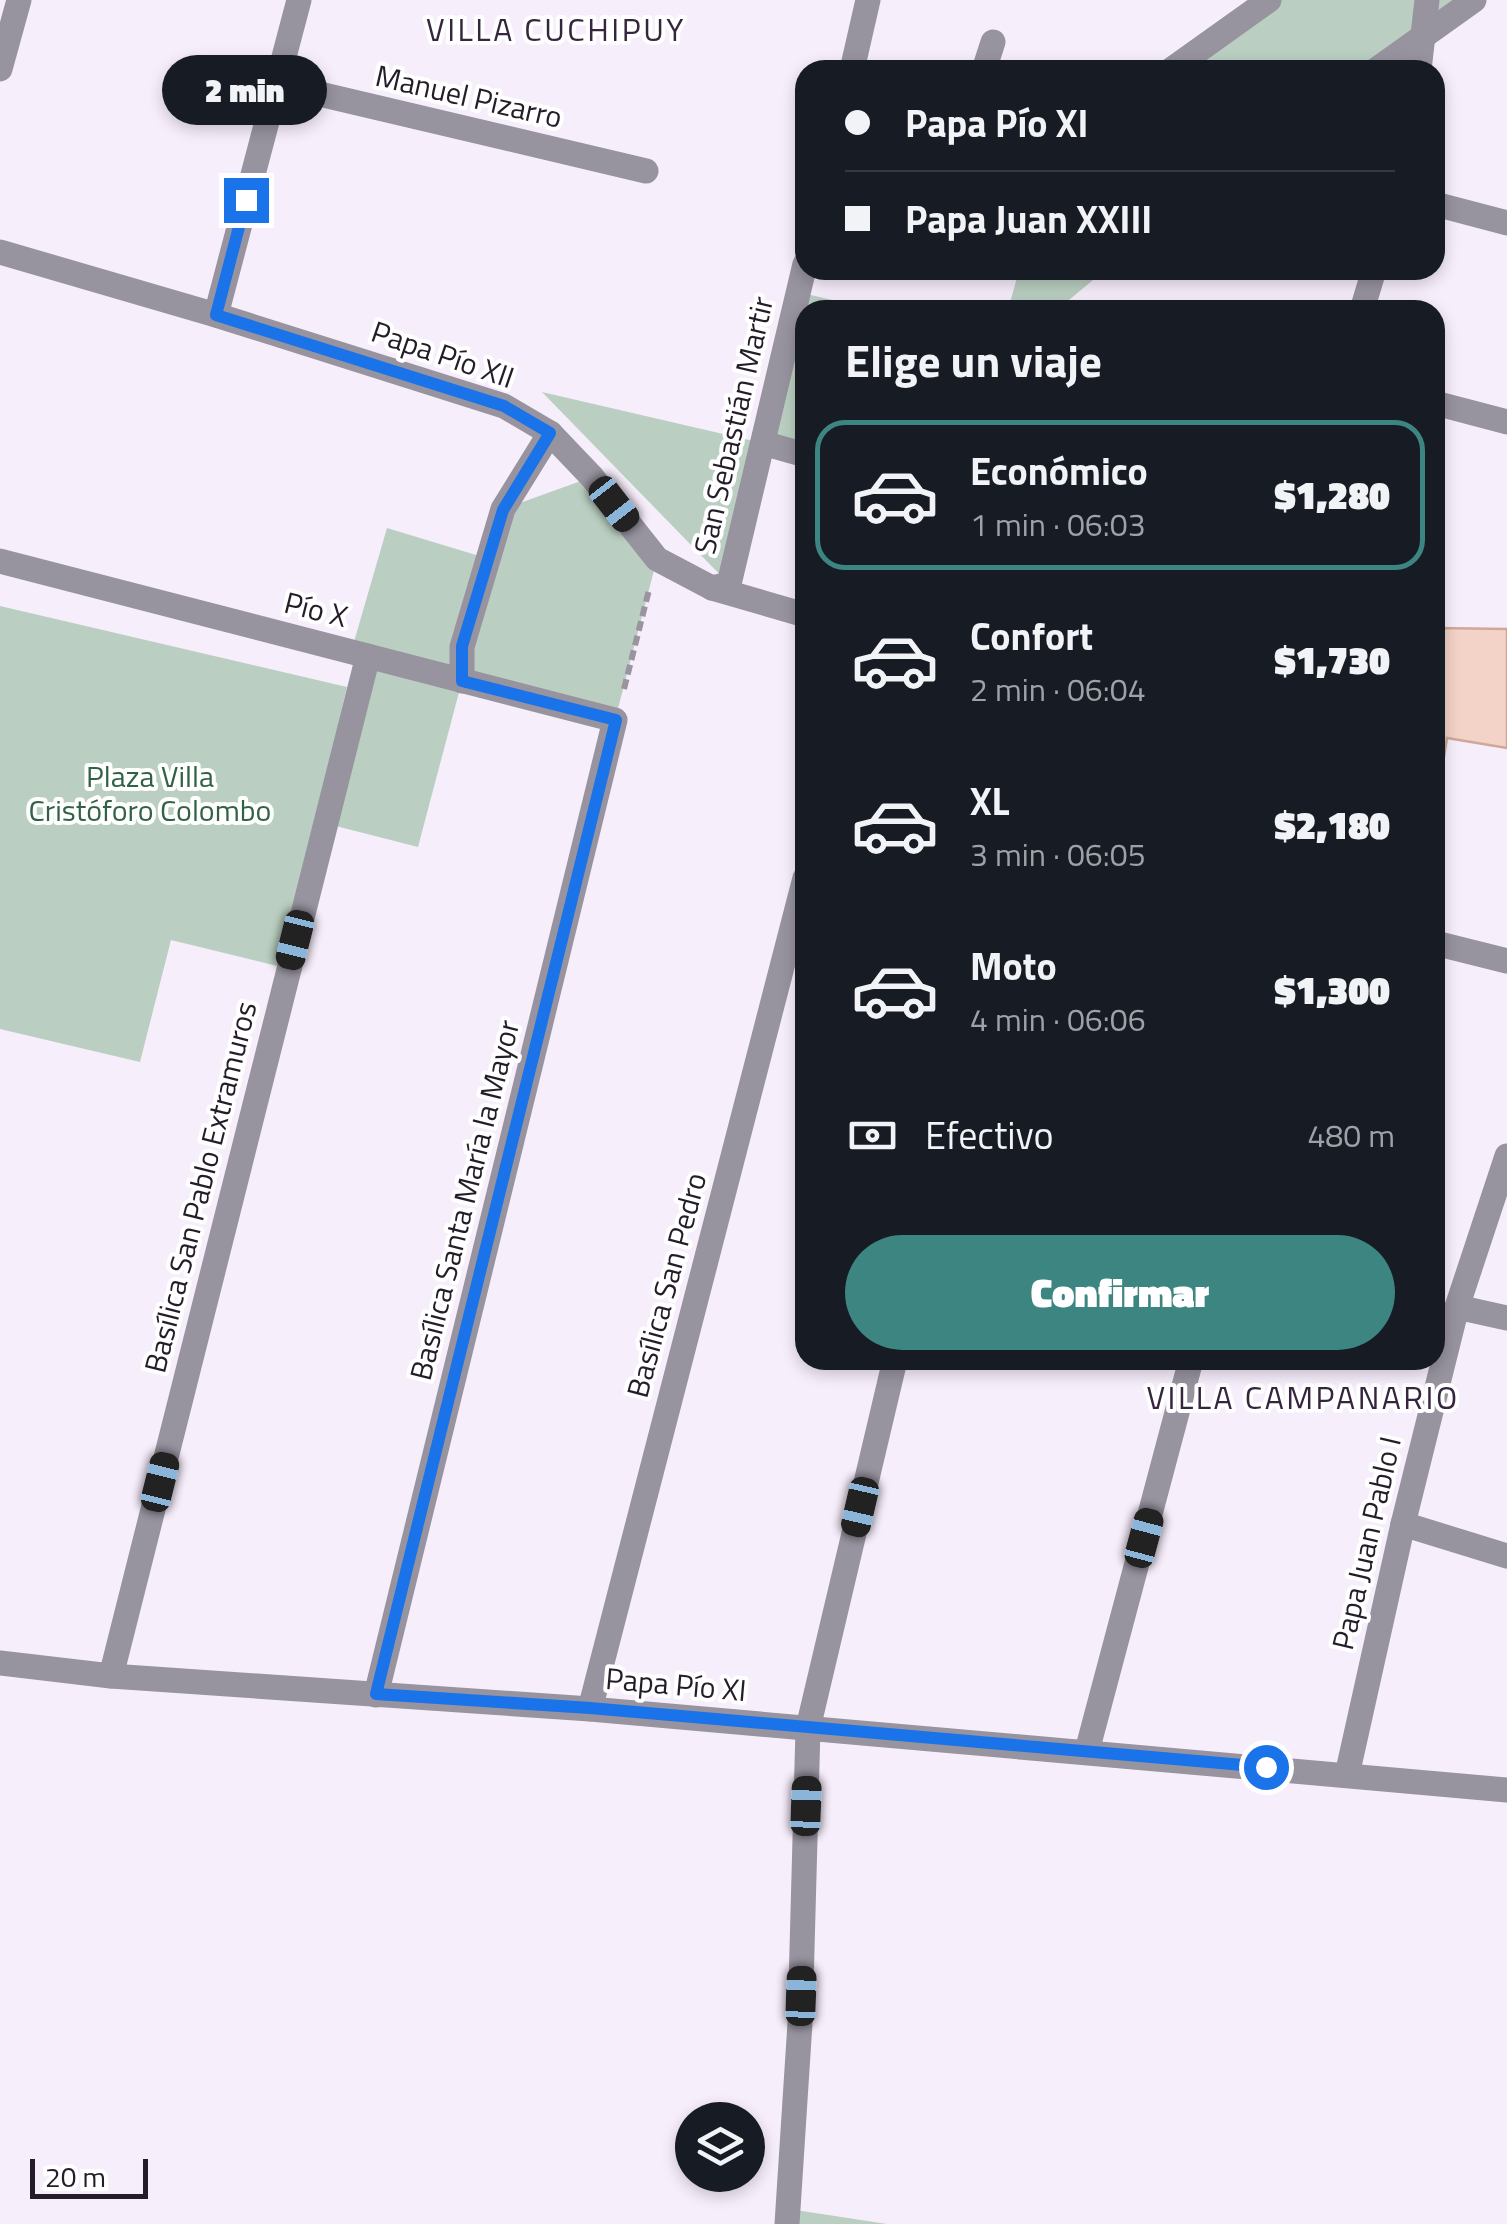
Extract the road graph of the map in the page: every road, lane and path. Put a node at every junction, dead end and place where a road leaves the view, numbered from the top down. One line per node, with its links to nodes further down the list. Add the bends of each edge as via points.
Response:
1 (19, 0): 14 (street)
2 (299, 0): 15 (street)
3 (868, 0): 9 (street)
4 (1269, 0): 11 (street)
5 (1427, 0): 7 (street)
6 (1474, 0): 7 (street)
7 (1426, 35): 12 (street); 13 (street)
8 (993, 42): 10 (street)
9 (854, 60)
10 (987, 60)
11 (1184, 60)
12 (1390, 60)
13 (1422, 60)
14 (0, 69)
15 (277, 84): 16 (street, Manuel Pizarro); 21 (street)
16 (646, 171)
17 (1445, 207): 18 (street)
18 (1507, 223)
19 (0, 252): 21 (street, Papa Pío XII)
20 (795, 307): 25 (street, San Sebastián Martir)
21 (216, 315): 24 (street, Papa Pío XII, via 504,406)
22 (1445, 406): 23 (street)
23 (1507, 422)
24 (550, 433): 27 (street, Papa Pío XII); 32 (street, via 503,510 462,646)
25 (763, 443): 26 (street); 29 (street, San Sebastián Martir, via 729,584)
26 (795, 452)
27 (657, 560): 29 (street, Papa Pío XII); 33 (path)
28 (0, 562): 31 (street, Pío X)
29 (712, 588): 30 (street, Papa Pío XII)
30 (795, 612)
31 (368, 656): 32 (street, Pío X); 47 (street, Basílica San Pablo Extramuros)
32 (462, 681): 33 (street, Pío X)
33 (616, 720): 48 (street, Basílica Santa María la Mayor)
34 (795, 917): 49 (street, Basílica San Pedro)
35 (1445, 946): 36 (street)
36 (1507, 961)
37 (1507, 1156): 38 (street, Papa Juan Pablo I)
38 (1458, 1307): 39 (street); 40 (street, Papa Juan Pablo I)
39 (1507, 1318)
40 (1445, 1358)
41 (893, 1370): 50 (street)
42 (1188, 1370): 51 (street)
43 (1442, 1370): 44 (street, Papa Juan Pablo I)
44 (1403, 1524): 45 (street); 52 (street, Papa Juan Pablo I)
45 (1507, 1556)
46 (0, 1663): 47 (street, Papa Pío XI)
47 (111, 1676): 48 (street, Papa Pío XI)
48 (376, 1694): 49 (street, Papa Pío XI)
49 (590, 1708): 50 (street, Papa Pío XI)
50 (808, 1728): 51 (street, Papa Pío XI); 54 (street, via 800,2023)
51 (1087, 1752): 52 (street, Papa Pío XI)
52 (1347, 1775): 53 (street, Papa Pío XI)
53 (1507, 1790)
54 (786, 2224)

